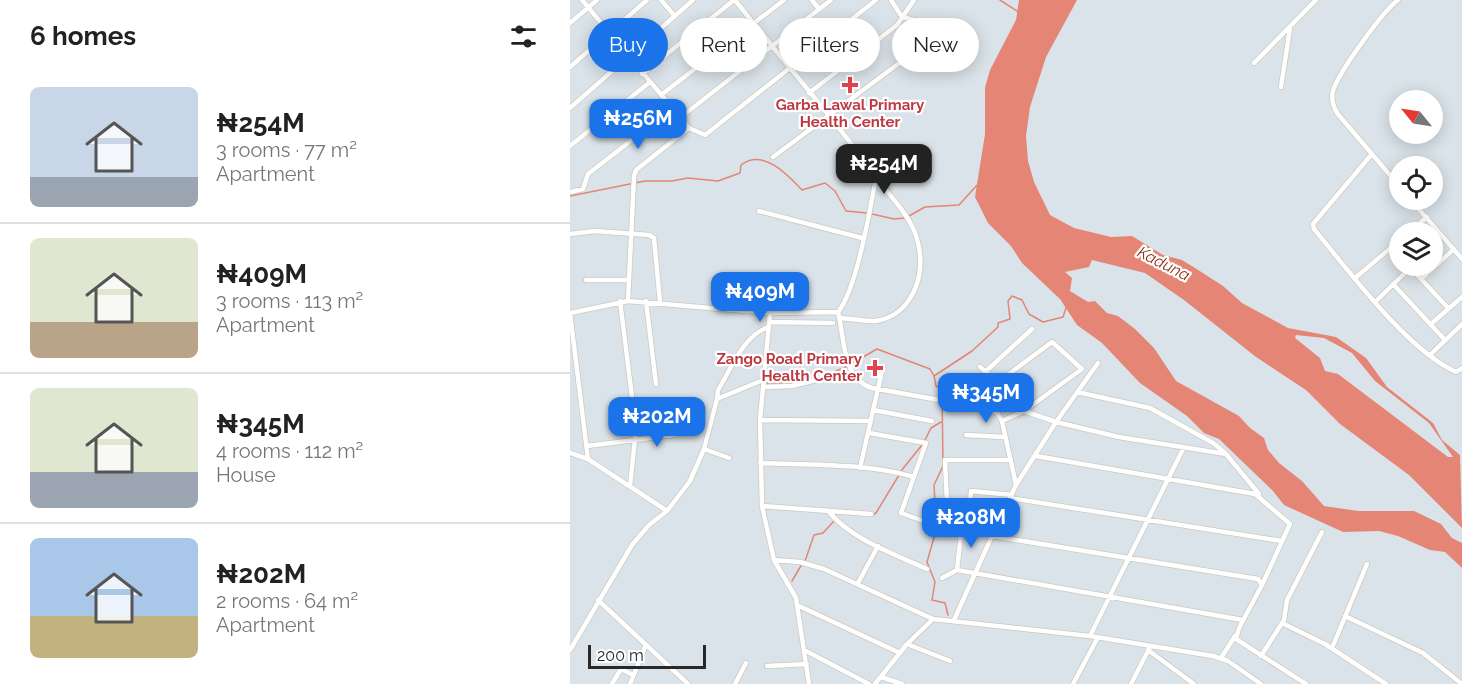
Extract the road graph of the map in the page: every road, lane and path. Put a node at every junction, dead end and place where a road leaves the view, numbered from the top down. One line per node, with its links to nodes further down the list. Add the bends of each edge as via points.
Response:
1 (582, 0): 15 (street)
2 (597, 0): 15 (street)
3 (647, 0): 20 (street)
4 (661, 0): 17 (street)
5 (693, 0): 17 (street)
6 (735, 0): 21 (street); 39 (street)
7 (784, 0): 22 (street)
8 (812, 0): 16 (street)
9 (831, 0): 16 (street)
10 (876, 0): 23 (street)
11 (891, 0): 18 (street)
12 (914, 0): 18 (street)
13 (1316, 0): 27 (street)
14 (1398, 0): 50 (street, via 1384,12 1334,89 1333,106)
15 (588, 8): 19 (street); 26 (street)
16 (819, 9): 29 (street)
17 (674, 15): 25 (street)
18 (902, 17): 24 (street); 42 (street, via 897,25)
19 (597, 18)
20 (626, 18)
21 (749, 18)
22 (760, 18)
23 (854, 18)
24 (906, 18)
25 (668, 20)
26 (570, 23)
27 (1290, 28): 32 (street); 41 (street)
28 (767, 41): 29 (street)
29 (771, 46): 31 (street); 47 (street)
30 (588, 51): 33 (street)
31 (779, 56)
32 (1254, 63)
33 (570, 67)
34 (892, 68): 46 (street)
35 (610, 72): 44 (street)
36 (690, 72): 43 (street)
37 (787, 72): 48 (street, via 705,135)
38 (792, 72): 42 (street)
39 (642, 74): 40 (street)
40 (650, 82): 43 (street); 49 (street)
41 (1281, 87)
42 (809, 93): 46 (street)
43 (661, 95): 45 (street)
44 (570, 108)
45 (673, 108): 47 (street); 54 (street, via 586,175 583,189)
46 (828, 116): 51 (street); 53 (street)
47 (681, 117): 48 (street)
48 (689, 128): 60 (street, via 636,170)
49 (570, 146)
50 (1371, 155): 52 (street); 67 (street, via 1312,226)
51 (773, 157)
52 (1389, 175)
53 (876, 177): 61 (street); 82 (street, via 902,211 918,242 920,264 914,294 895,314 875,321)
54 (570, 192)
55 (1420, 210): 57 (street)
56 (759, 211): 61 (street)
57 (1427, 217): 58 (street); 63 (street)
58 (1421, 222)
59 (570, 234): 60 (street, via 595,231)
60 (629, 235): 70 (street); 76 (street, via 649,235 656,241)
61 (862, 238): 79 (street, via 845,303)
62 (1389, 249): 67 (street)
63 (1454, 249): 64 (street); 68 (street)
64 (1462, 260)
65 (1401, 276): 71 (street)
66 (1418, 276): 68 (street)
67 (1355, 278): 77 (street)
68 (1421, 279): 78 (street)
69 (586, 280): 70 (street)
70 (628, 280): 74 (street)
71 (1393, 284): 77 (street); 85 (street)
72 (1462, 297): 78 (street)
73 (620, 301): 74 (street); 80 (street); 115 (street)
74 (628, 301): 75 (street)
75 (646, 301): 76 (street); 98 (street)
76 (660, 302): 81 (street)
77 (1375, 302): 89 (street)
78 (1448, 308): 85 (street)
79 (838, 312): 81 (street); 82 (street)
80 (570, 313): 116 (street)
81 (770, 313): 84 (street)
82 (839, 318): 100 (street, via 848,364 857,381)
83 (833, 323): 84 (street)
84 (769, 324): 96 (street); 102 (street, via 747,341 718,390)
85 (1431, 324): 88 (street)
86 (1462, 324): 88 (street)
87 (1032, 329): 94 (street)
88 (1444, 340): 89 (street)
89 (1430, 355): 92 (street, via 1456,372)
90 (1098, 363): 101 (street)
91 (980, 367): 94 (street)
92 (1462, 368)
93 (882, 371): 100 (street)
94 (986, 372): 97 (street)
95 (820, 379): 99 (street, via 792,386)
96 (764, 380): 99 (street); 102 (street)
97 (998, 382): 103 (street); 105 (street, via 1052,342 1082,369)
98 (656, 384)
99 (763, 387): 106 (street)
100 (878, 388): 103 (street); 104 (street)
101 (1077, 392): 110 (street); 120 (street, via 1150,408 1213,442)
102 (717, 399): 118 (street)
103 (990, 409): 109 (street)
104 (873, 410): 107 (street); 108 (street)
105 (1024, 411): 109 (street); 110 (street)
106 (760, 420): 107 (street); 125 (street)
107 (871, 421): 111 (street)
108 (932, 421)
109 (1002, 421): 114 (street)
110 (1056, 422): 117 (street); 121 (street)
111 (870, 433): 126 (street); 127 (street, via 926,443)
112 (675, 435): 115 (street)
113 (966, 435): 114 (street)
114 (1004, 437): 124 (street)
115 (637, 439): 116 (street); 130 (street)
116 (587, 446): 123 (street)
117 (1184, 447): 120 (street); 128 (street)
118 (704, 449): 122 (street); 134 (street, via 681,495)
119 (570, 453): 123 (street)
120 (1226, 454): 132 (street)
121 (1036, 456): 128 (street); 129 (street)
122 (729, 458)
123 (588, 459): 130 (street)
124 (1011, 460): 129 (street); 138 (street, via 945,460)
125 (760, 463): 126 (street); 133 (street)
126 (860, 468): 127 (street)
127 (914, 477): 138 (street, via 902,513 932,524)
128 (1168, 479): 132 (street); 137 (street)
129 (1016, 485): 131 (street)
130 (630, 486): 134 (street)
131 (1011, 496): 137 (street); 140 (street, via 971,491); 141 (street)
132 (1262, 498): 144 (street, via 1290,524)
133 (762, 506): 135 (street); 147 (street)
134 (667, 511): 156 (street, via 638,538)
135 (828, 511): 136 (street); 145 (street, via 838,523)
136 (871, 514)
137 (1147, 519): 144 (street); 146 (street)
138 (948, 525): 139 (street)
139 (962, 525): 140 (street); 150 (street)
140 (969, 525): 141 (street)
141 (997, 526): 143 (street)
142 (1322, 532): 162 (street, via 1287,600)
143 (992, 536): 146 (street); 151 (street)
144 (1282, 541): 154 (street)
145 (878, 546): 149 (street); 153 (street)
146 (1128, 558): 154 (street, via 1258,579); 155 (street)
147 (774, 560): 153 (street, via 806,563); 157 (street)
148 (1367, 564): 158 (street)
149 (927, 569)
150 (957, 570): 151 (street); 152 (street)
151 (973, 575): 155 (street); 160 (street)
152 (942, 578)
153 (858, 583): 159 (street)
154 (1262, 585): 161 (street)
155 (1110, 596): 161 (street); 163 (street)
156 (598, 600): 167 (street); 170 (street)
157 (798, 606): 171 (street); 172 (street)
158 (1345, 616): 169 (street); 195 (street, via 1423,653)
159 (933, 619): 160 (street); 166 (street)
160 (954, 620): 163 (street)
161 (1243, 620): 164 (street)
162 (1282, 623): 169 (street); 173 (street)
163 (1090, 636): 165 (street)
164 (1235, 636): 173 (street); 174 (street)
165 (1097, 639): 168 (street); 189 (street)
166 (907, 644): 172 (street); 175 (street)
167 (645, 647): 179 (street); 183 (street)
168 (1149, 648): 174 (street); 190 (street); 191 (street)
169 (1332, 648): 194 (street)
170 (570, 650)
171 (806, 651): 177 (street); 186 (street)
172 (900, 653): 180 (street)
173 (1261, 656): 193 (street)
174 (1221, 658): 192 (street)
175 (950, 661)
176 (746, 663): 184 (street)
177 (807, 664): 178 (street); 185 (street)
178 (767, 666)
179 (633, 675): 181 (street, via 621,669); 182 (street)
180 (881, 677): 187 (street); 188 (street)
181 (612, 684)
182 (630, 684)
183 (688, 684)
184 (735, 684)
185 (809, 684)
186 (868, 684)
187 (875, 684)
188 (902, 684)
189 (1073, 684)
190 (1131, 684)
191 (1194, 684)
192 (1261, 684)
193 (1306, 684)
194 (1386, 684)
195 (1462, 684)

